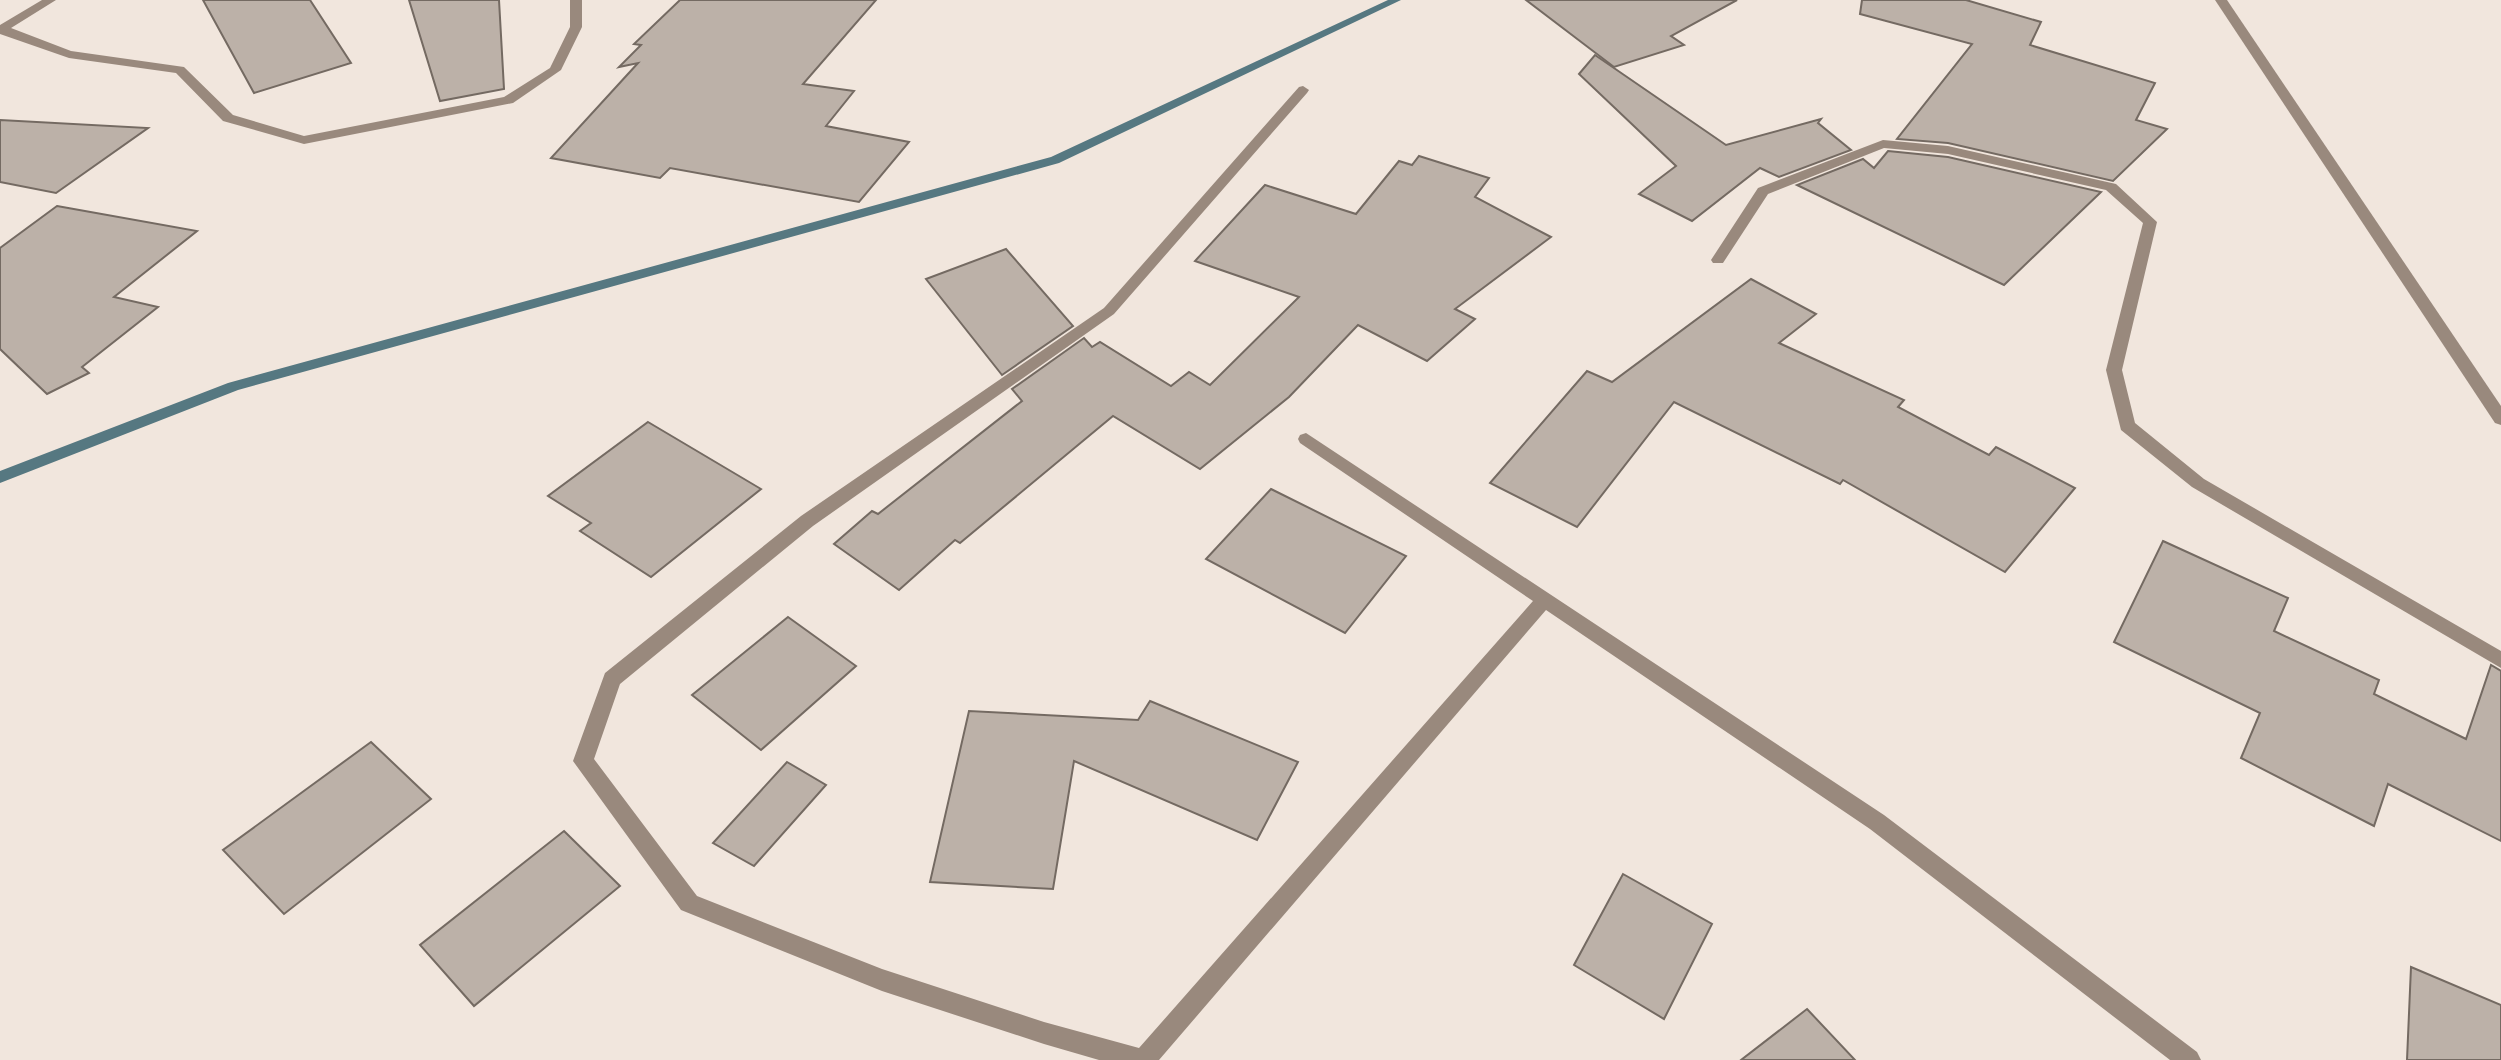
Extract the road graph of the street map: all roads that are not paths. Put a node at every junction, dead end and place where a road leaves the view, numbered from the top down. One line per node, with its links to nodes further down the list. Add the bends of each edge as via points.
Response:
1 (50, 0): 4 (street)
2 (576, 0): 4 (street, via 576,27 555,70 508,100 304,141 228,118 180,70 69,54)
3 (2221, 0): 7 (street)
4 (1, 30)
5 (1303, 90): 11 (street, via 1109,311 807,521 612,679 583,761 689,903 882,980)
6 (1718, 260): 10 (street, via 1763,191 1883,144 1948,150 2111,187 2150,222 2114,370 2127,426 2198,483)
7 (2501, 419)
8 (1306, 439): 9 (street)
9 (1545, 599): 11 (street); 12 (street, via 1877,822)
10 (2501, 660)
11 (1142, 1060)
12 (2189, 1060)

